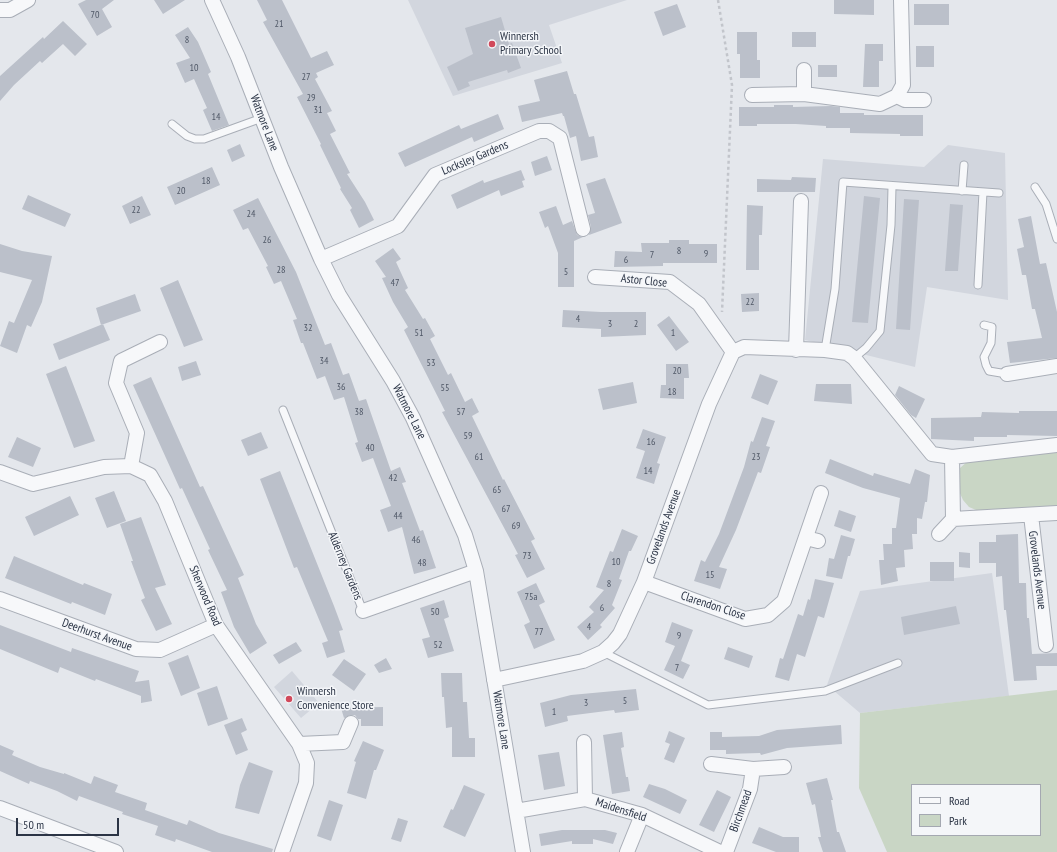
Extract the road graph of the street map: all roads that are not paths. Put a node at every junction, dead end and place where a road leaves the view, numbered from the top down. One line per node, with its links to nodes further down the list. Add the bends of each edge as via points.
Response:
1 (28, 0): 4 (street, via 10,10)
2 (212, 0): 10 (street, Watmore Lane)
3 (900, 0): 8 (street, via 903,85)
4 (0, 10)
5 (804, 70): 6 (street)
6 (804, 94): 7 (street); 8 (street, via 880,104)
7 (752, 95)
8 (897, 96): 9 (street, via 905,100)
9 (924, 100)
10 (262, 118): 11 (lane, via 204,138 187,136); 21 (street, Watmore Lane)
11 (172, 124)
12 (964, 165): 15 (lane)
13 (892, 187): 15 (lane); 27 (lane, via 843,182 835,289); 29 (lane, via 891,225 880,331)
14 (1035, 187): 20 (lane, via 1046,204)
15 (962, 191): 16 (lane)
16 (983, 192): 17 (lane); 23 (lane)
17 (999, 193)
18 (801, 201): 26 (street)
19 (583, 230): 21 (street, Locksley Gardens, via 560,138 549,131 539,130 435,175 398,226)
20 (1057, 239)
21 (321, 259): 42 (street, Watmore Lane, via 339,295 413,418 465,535)
22 (595, 276): 28 (street, Astor Close, via 670,282 699,304)
23 (978, 286)
24 (984, 325): 31 (lane, via 992,328 991,343 984,357 986,365 989,371)
25 (160, 342): 35 (street, via 121,361 116,383 137,433)
26 (796, 350): 27 (street); 28 (street, via 744,347)
27 (825, 350): 29 (street, via 847,353)
28 (733, 352): 43 (street, Grovelands Avenue, via 709,404)
29 (854, 358): 34 (street, via 932,454)
30 (1057, 366): 31 (street)
31 (1007, 374)
32 (283, 410): 45 (lane, Alderney Gardens)
33 (1057, 445): 34 (street)
34 (952, 457): 40 (street)
35 (131, 466): 36 (street, Sherwood Road, via 104,467 33,484); 47 (street, Sherwood Road, via 150,475 165,501)
36 (0, 472)
37 (821, 493): 43 (street, Clarendon Close, via 812,540 784,601 768,615 745,619)
38 (1057, 513): 39 (street, Grovelands Avenue)
39 (1030, 515): 40 (street, Grovelands Avenue); 46 (street, Grovelands Avenue)
40 (953, 519): 41 (street)
41 (939, 534)
42 (476, 571): 45 (street, Alderney Gardens); 51 (street, Watmore Lane)
43 (644, 582): 49 (street, Grovelands Avenue, via 620,634)
44 (0, 599): 47 (street, Deerhurst Avenue, via 136,649 160,650)
45 (363, 611)
46 (1051, 624): 48 (street, Grovelands Avenue)
47 (216, 625): 54 (street, Sherwood Road)
48 (1046, 645)
49 (603, 652): 50 (lane, via 708,705 825,691); 51 (street, Grovelands Avenue, via 583,661)
50 (898, 663)
51 (494, 680): 60 (street, Watmore Lane)
52 (351, 723): 54 (street, via 343,742)
53 (584, 742): 58 (street)
54 (299, 744): 64 (street, Sherwood Road, via 307,763 306,783)
55 (711, 764): 57 (street)
56 (784, 767): 57 (street)
57 (753, 770): 68 (street, Birchmead, via 750,789)
58 (585, 799): 60 (street, Maidensfield); 61 (street, Maidensfield)
59 (0, 808): 62 (street)
60 (516, 811): 65 (street, Watmore Lane)
61 (642, 815): 66 (street); 67 (street, Maidensfield)
62 (86, 847): 63 (street)
63 (116, 852)
64 (282, 852)
65 (523, 852)
66 (627, 852)
67 (720, 852)
68 (726, 852)

